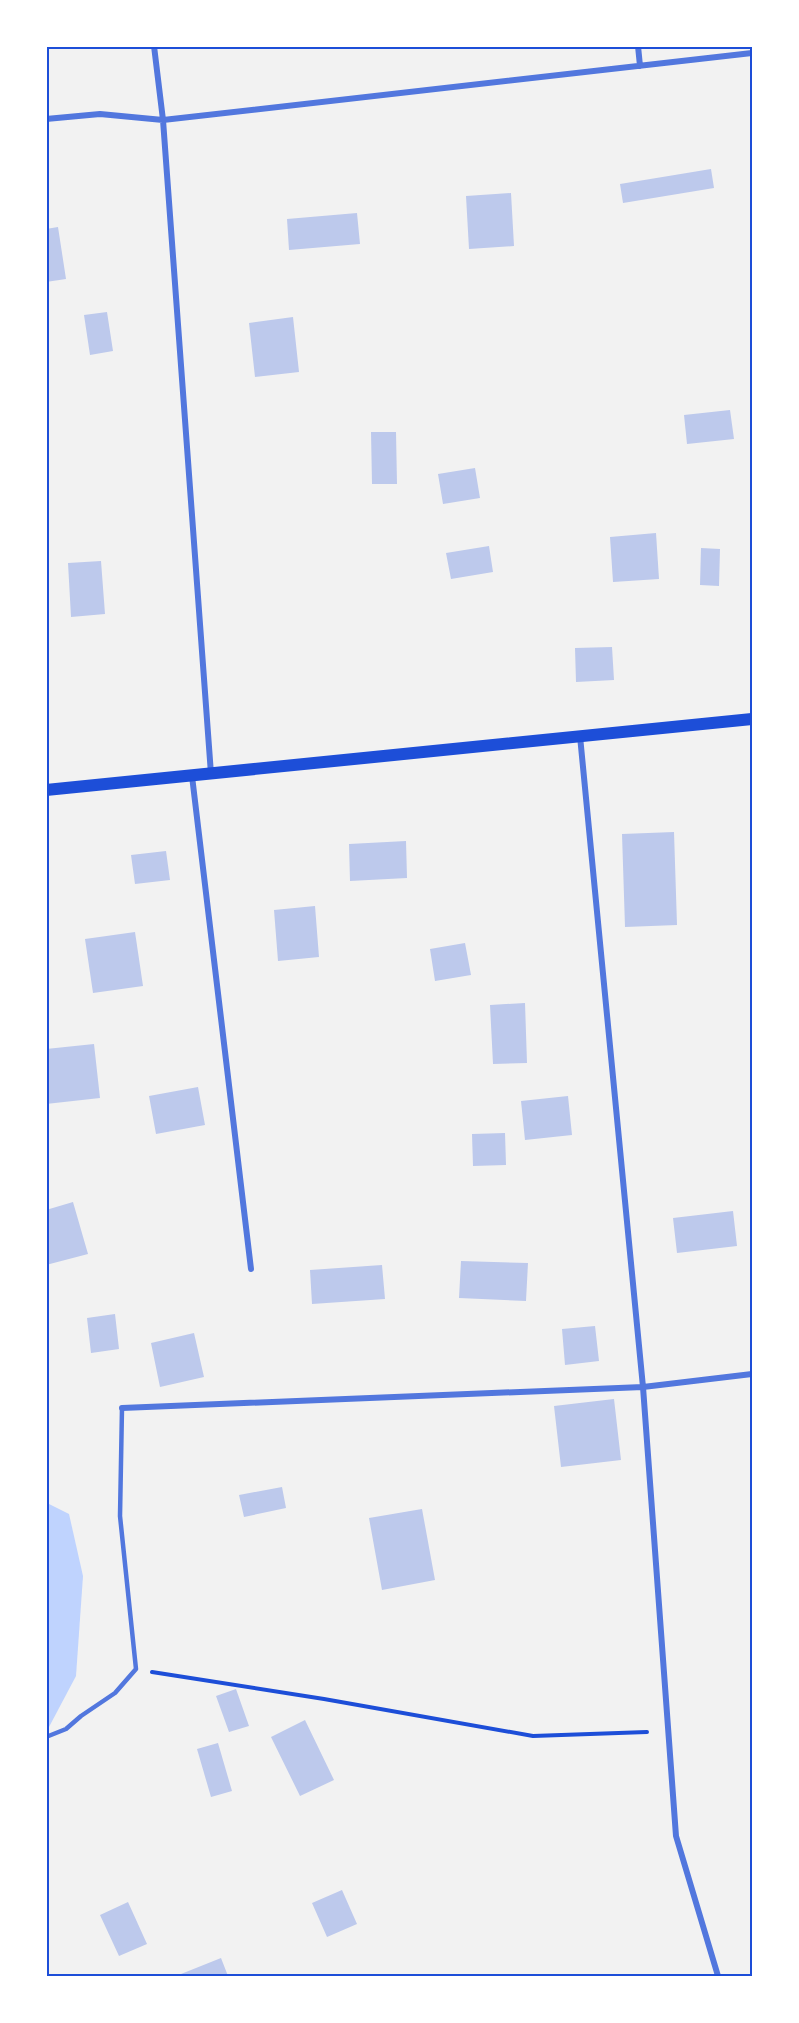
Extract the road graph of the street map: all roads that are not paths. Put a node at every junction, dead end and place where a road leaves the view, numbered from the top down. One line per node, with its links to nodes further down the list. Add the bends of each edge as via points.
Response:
1 (154, 46): 6 (street)
2 (638, 46): 4 (street)
3 (753, 53): 4 (street)
4 (640, 66): 6 (street)
5 (46, 119): 6 (street, via 100,114)
6 (163, 120): 9 (street)
7 (753, 719): 8 (main road)
8 (580, 736): 9 (main road); 14 (street)
9 (211, 774): 10 (main road)
10 (192, 776): 11 (main road); 12 (street)
11 (46, 790)
12 (251, 1269)
13 (753, 1374): 14 (street)
14 (643, 1387): 15 (street); 17 (street, via 676,1836)
15 (122, 1408): 16 (lane, via 120,1516 136,1669 115,1693 66,1729)
16 (46, 1737)
17 (718, 1977)

